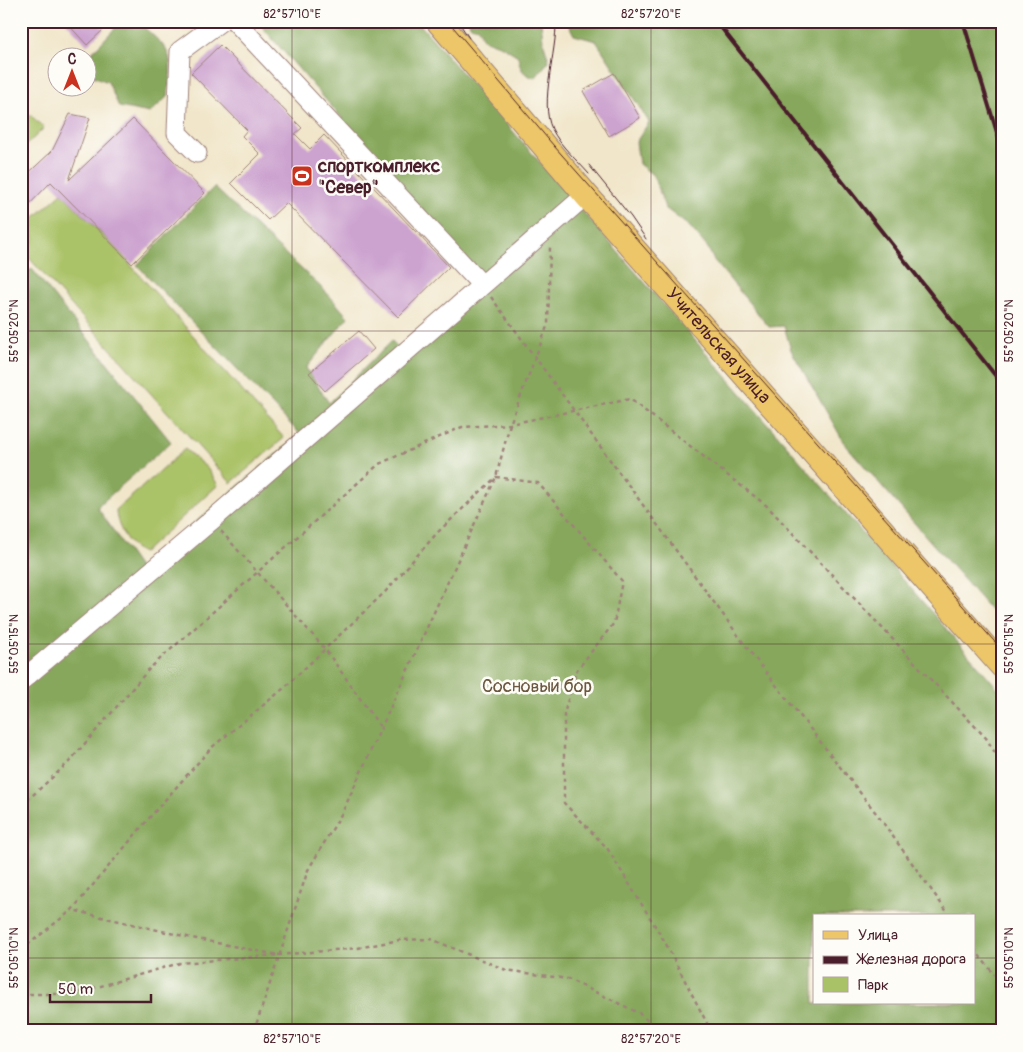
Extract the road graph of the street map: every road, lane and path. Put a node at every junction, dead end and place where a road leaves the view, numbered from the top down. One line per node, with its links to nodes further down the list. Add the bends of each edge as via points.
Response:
1 (221, 21): 4 (lane, via 180,51 177,133)
2 (235, 21): 7 (lane)
3 (438, 21): 5 (main road, Учительская улица)
4 (196, 153)
5 (586, 195): 7 (lane); 15 (main road, Учительская улица)
6 (556, 241): 8 (path, via 550,246 548,324)
7 (481, 284): 8 (path); 12 (lane)
8 (535, 358): 9 (path); 10 (path)
9 (574, 411): 10 (path); 18 (path, via 630,399 767,506 986,738); 21 (path, via 750,653 876,813)
10 (510, 424): 11 (path); 13 (path, via 462,427 379,464)
11 (496, 478): 14 (path, via 437,532 386,591); 17 (path); 29 (path, via 538,483 622,581 614,622 576,671 564,714 564,802 607,848 665,942)
12 (212, 520): 13 (path); 16 (lane)
13 (259, 573): 14 (path); 19 (path, via 150,668 69,762)
14 (326, 649): 17 (path); 20 (path, via 211,748)
15 (1002, 666)
16 (21, 681)
17 (381, 729): 24 (path, via 343,811 308,870)
18 (1002, 764)
19 (21, 806)
20 (72, 910): 22 (path); 24 (path)
21 (949, 914)
22 (21, 950)
23 (976, 952): 25 (path)
24 (278, 955): 26 (path, via 180,963 74,994); 27 (path); 28 (path, via 431,939 506,970 568,979 639,1013)
25 (1002, 984)
26 (21, 994)
27 (254, 1031)
28 (659, 1031)
29 (711, 1031)

